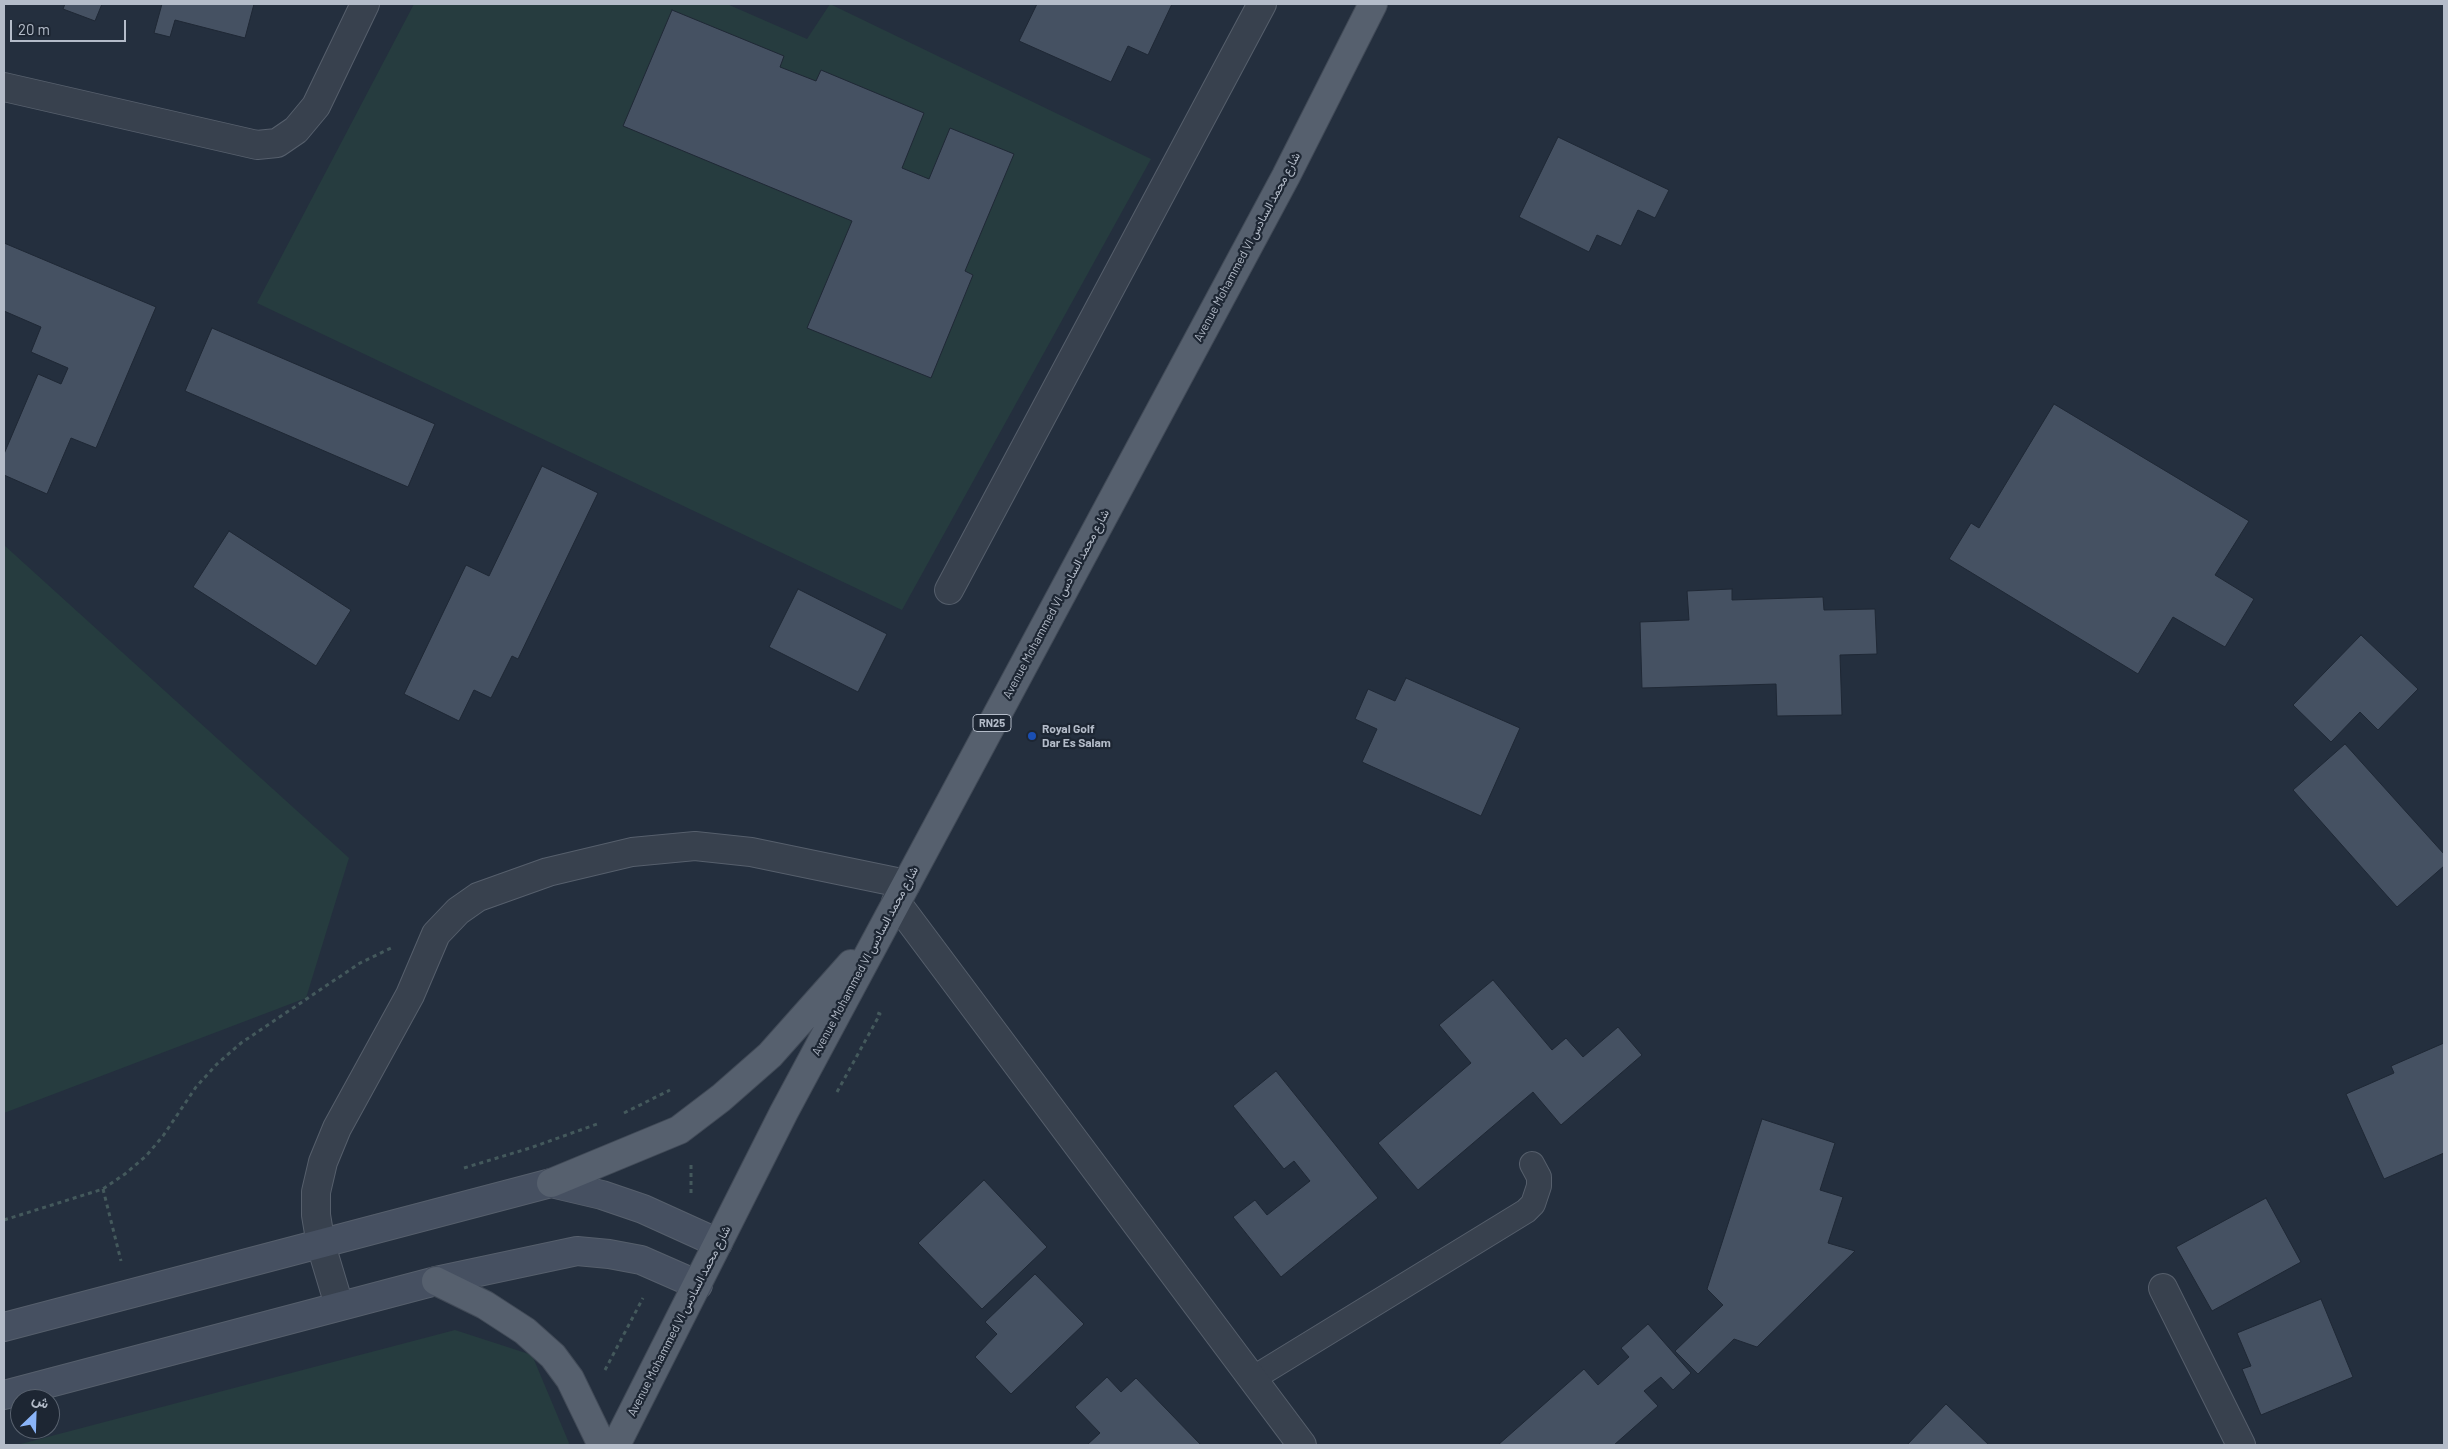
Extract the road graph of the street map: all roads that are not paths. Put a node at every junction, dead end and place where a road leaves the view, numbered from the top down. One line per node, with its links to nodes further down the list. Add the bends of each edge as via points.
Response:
1 (365, 4): 4 (street, via 316,106 296,130 277,143 256,145)
2 (1262, 4): 5 (street)
3 (1373, 4): 6 (main road, Avenue Mohammed VI شارع محمد السادس / RN25, via 1286,176)
4 (4, 87)
5 (949, 590)
6 (901, 893): 7 (main road, Avenue Mohammed VI شارع محمد السادس / RN25); 11 (street, via 751,852 695,846 632,852 548,872 478,897 458,911 436,934 410,995 337,1128 323,1162 316,1192); 17 (street)
7 (882, 930): 9 (main road, via 770,1055 721,1098 679,1130); 10 (main road, Avenue Mohammed VI شارع محمد السادس / RN25)
8 (1532, 1164): 17 (lane, via 1539,1176 1539,1186 1533,1204 1526,1211)
9 (550, 1183): 10 (street, via 643,1208); 11 (street)
10 (718, 1243): 13 (main road, Avenue Mohammed VI شارع محمد السادس / RN25)
11 (321, 1245): 15 (street); 16 (street)
12 (436, 1281): 13 (street, via 577,1251 641,1260); 15 (street); 19 (main road, via 485,1305 525,1331 553,1356 570,1379)
13 (698, 1285): 20 (main road, Avenue Mohammed VI شارع محمد السادس / RN25)
14 (2163, 1288): 22 (street)
15 (339, 1306): 18 (street)
16 (4, 1328)
17 (1252, 1379): 21 (street)
18 (4, 1394)
19 (602, 1445)
20 (616, 1445)
21 (1302, 1445)
22 (2241, 1445)

